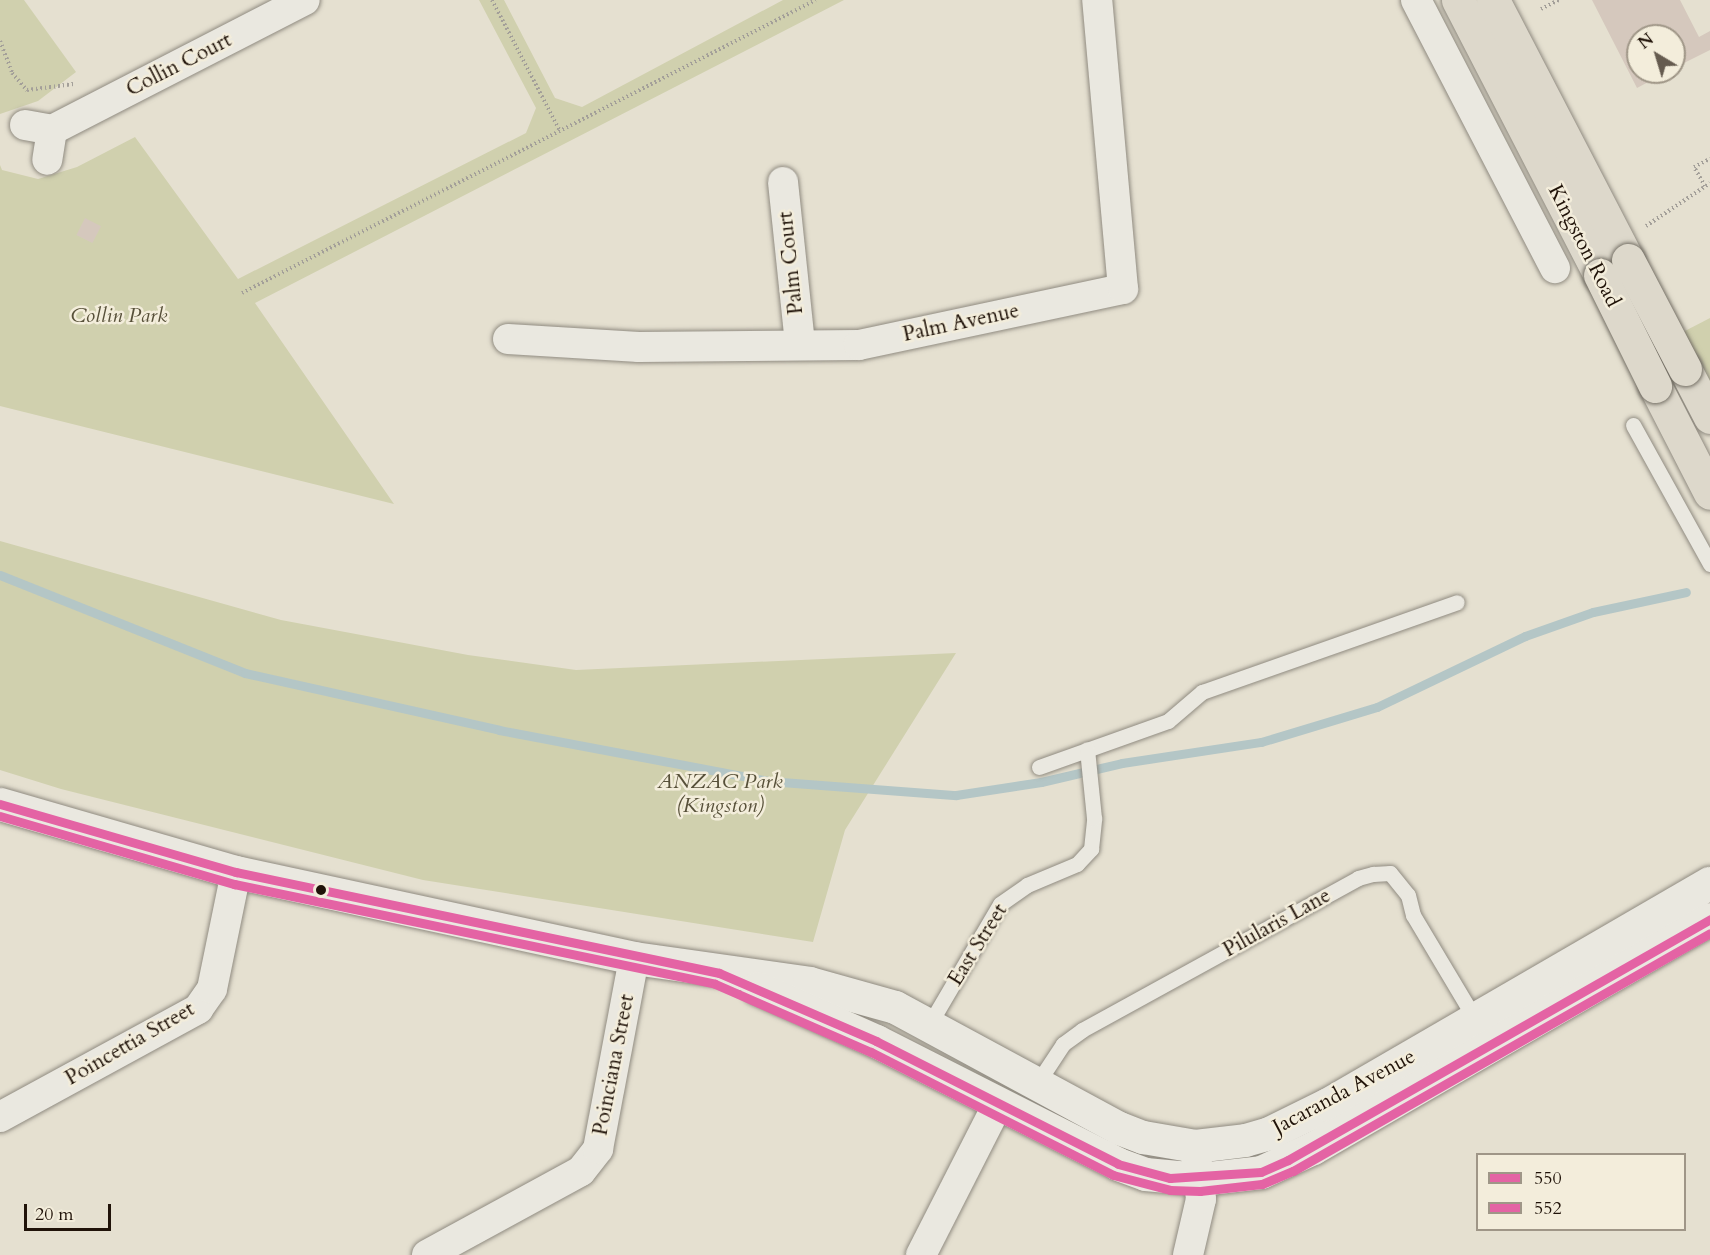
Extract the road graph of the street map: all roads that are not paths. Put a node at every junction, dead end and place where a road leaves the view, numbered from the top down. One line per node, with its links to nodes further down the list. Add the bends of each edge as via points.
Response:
1 (305, 0): 6 (street, Collin Court, via 107,102 39,128)
2 (1097, 0): 11 (street, Palm Avenue, via 1123,289 859,345)
3 (1416, 0): 8 (street, Kingston Road)
4 (1458, 0): 9 (main road, Kingston Road)
5 (1493, 0): 9 (main road, Kingston Road)
6 (47, 160)
7 (783, 182): 11 (street, Palm Court)
8 (1555, 268)
9 (1614, 268): 12 (main road, Kingston Road, bridge, via 1685,369); 14 (main road, Kingston Road, bridge, via 1655,386)
10 (508, 339): 11 (street, Palm Avenue, via 639,347)
11 (800, 344)
12 (1710, 417)
13 (1633, 425): 15 (lane)
14 (1710, 493)
15 (1710, 564)
16 (1457, 602): 17 (lane, via 1202,692 1168,721)
17 (1088, 757): 18 (lane); 26 (lane, East Street, via 1094,818 1090,849 1077,864 1028,885 1000,904)
18 (1039, 767)
19 (0, 804): 20 (street, Jacaranda Avenue)
20 (237, 872): 23 (street, Jacaranda Avenue); 30 (street, Poincettia Street, via 212,989 198,1009)
21 (1710, 883): 25 (street, Jacaranda Avenue)
22 (1710, 919): 32 (street, Jacaranda Avenue, via 1313,1148 1261,1172)
23 (634, 958): 24 (street, Jacaranda Avenue); 33 (street, Poinciana Street, via 598,1149 581,1171)
24 (719, 973): 26 (street, Jacaranda Avenue, via 809,983 895,1007); 27 (street, Jacaranda Avenue, via 806,1008)
25 (1475, 1019): 28 (lane, Pilularis Lane, via 1413,915 1408,895 1390,873 1373,874 1358,878 1082,1030 1063,1044); 31 (street, Jacaranda Avenue, via 1328,1104 1269,1133)
26 (929, 1025): 27 (street, East Street); 28 (street, Jacaranda Avenue)
27 (911, 1059): 29 (street, Jacaranda Avenue)
28 (1036, 1085): 31 (street, Jacaranda Avenue, via 1143,1137)
29 (998, 1104): 32 (street, Jacaranda Avenue, via 1118,1164 1145,1174); 34 (street)
30 (0, 1117)
31 (1195, 1146): 32 (street)
32 (1200, 1179): 35 (street, via 1197,1226)
33 (427, 1255)
34 (921, 1255)
35 (1188, 1255)

